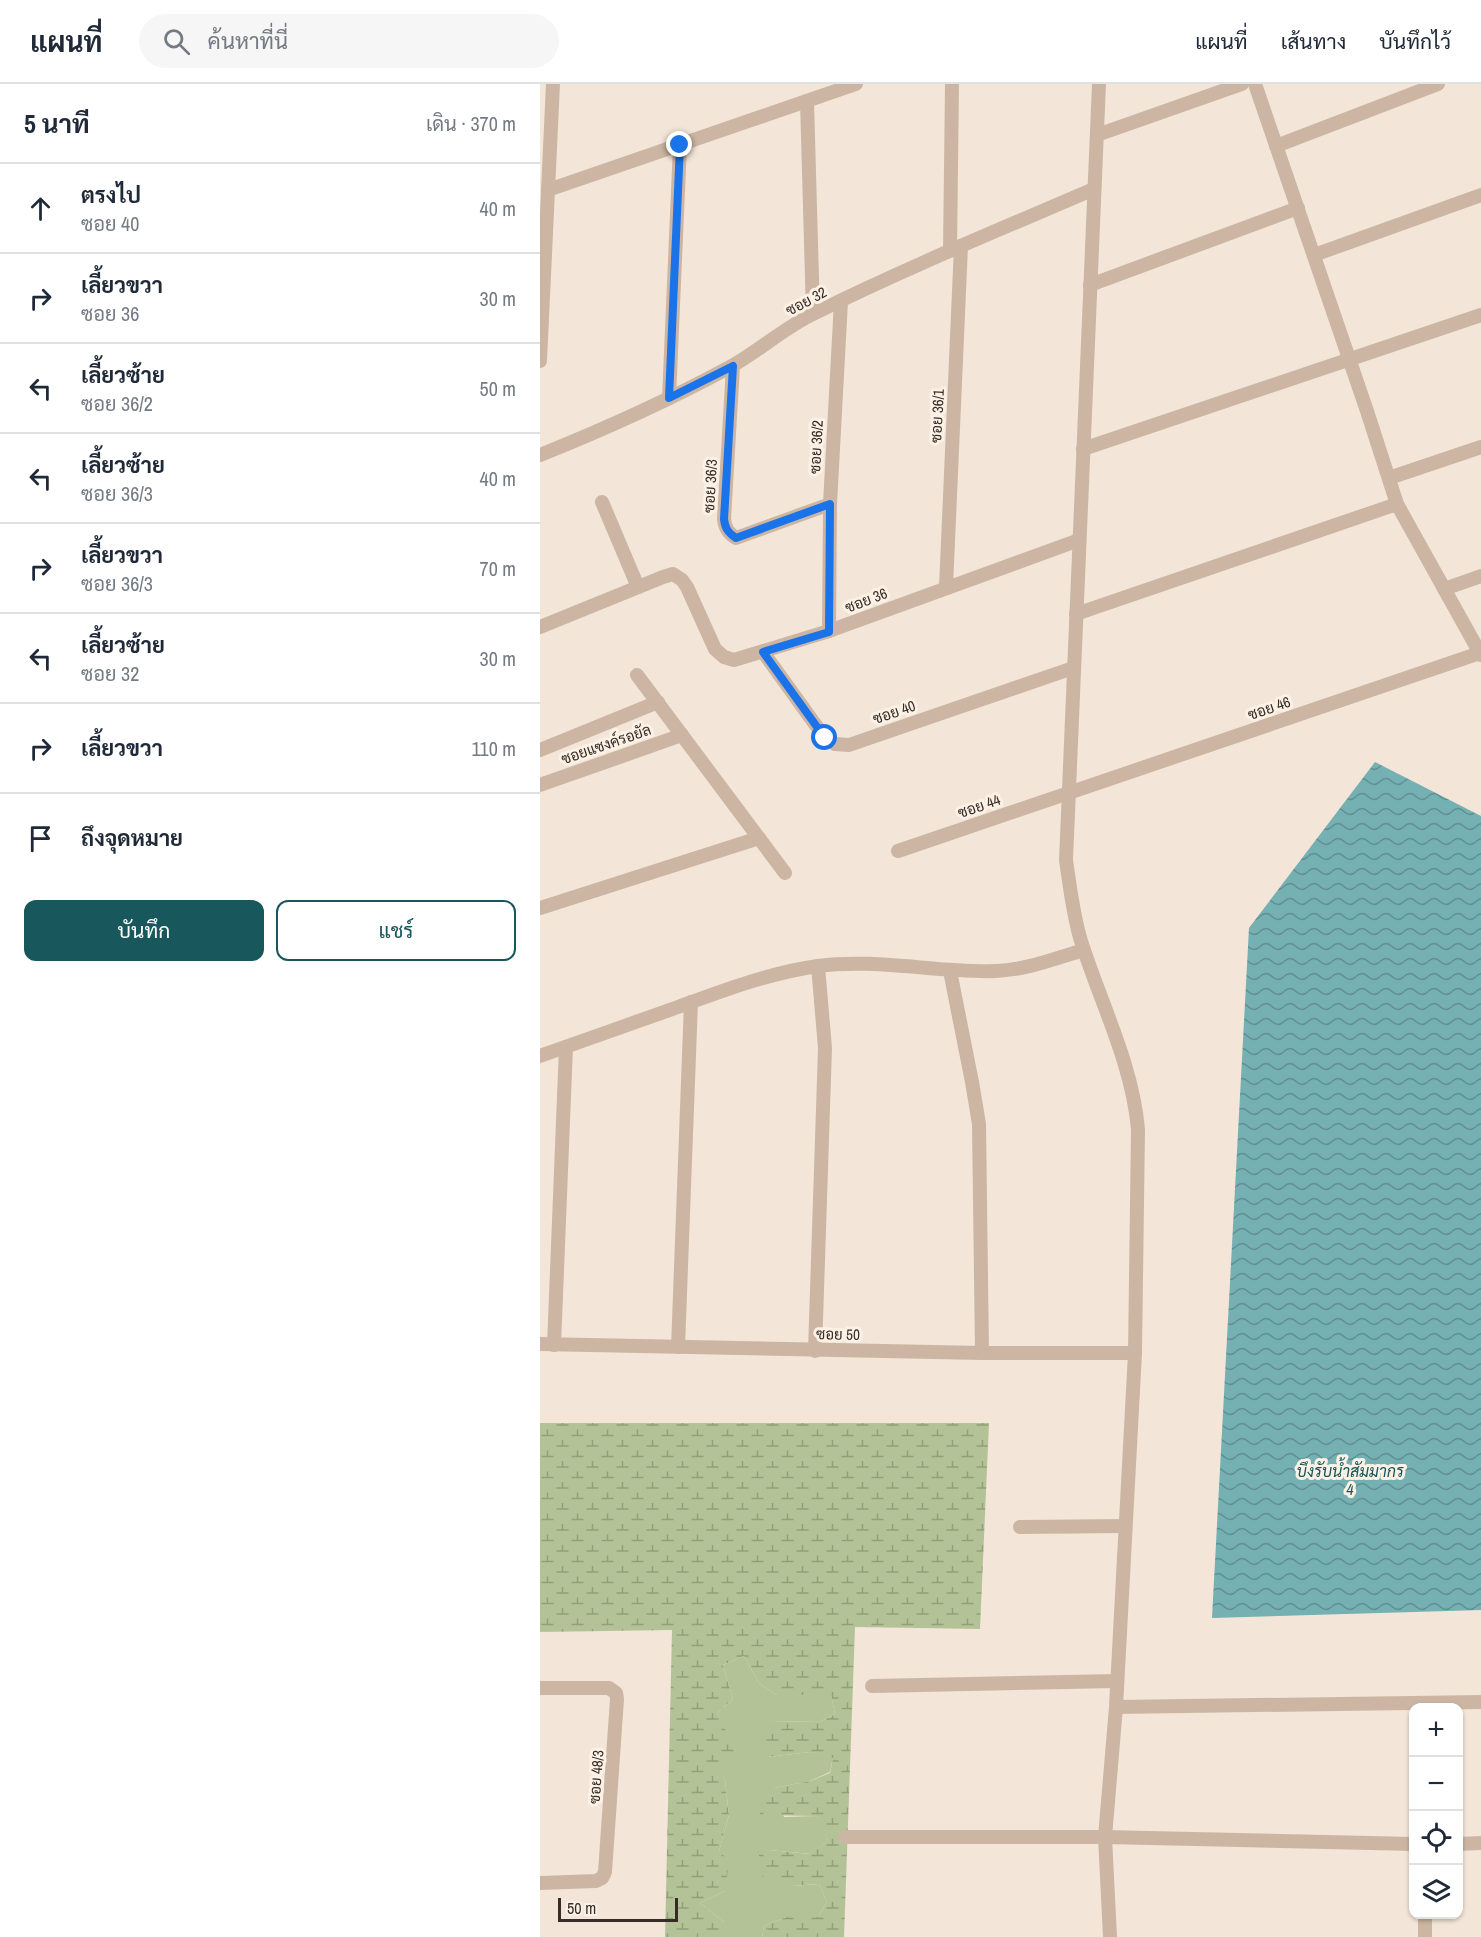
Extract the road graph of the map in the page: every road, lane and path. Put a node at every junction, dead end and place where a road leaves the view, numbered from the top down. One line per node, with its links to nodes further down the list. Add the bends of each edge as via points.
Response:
1 (553, 84): 13 (street)
2 (856, 84): 8 (street)
3 (952, 84): 16 (street, ซอย 36/1)
4 (1099, 84): 9 (street)
5 (1242, 84): 9 (street)
6 (1255, 84): 11 (street)
7 (1438, 84): 11 (street)
8 (807, 101): 10 (street); 20 (street)
9 (1097, 135): 12 (street)
10 (680, 145): 13 (street); 25 (street)
11 (1276, 146): 15 (street)
12 (1094, 189): 16 (street, ซอย 32); 18 (street)
13 (548, 190): 23 (street)
14 (1481, 195): 17 (street)
15 (1298, 208): 17 (street); 18 (street)
16 (955, 248): 19 (street, ซอย 32); 36 (street, ซอย 36/1)
17 (1314, 255): 22 (street)
18 (1090, 285): 27 (street)
19 (841, 301): 20 (street, ซอย 32); 31 (street, ซอย 36/2)
20 (813, 314): 24 (street, ซอย 32)
21 (1481, 315): 22 (street)
22 (1350, 358): 27 (street); 29 (street)
23 (540, 361)
24 (733, 366): 25 (street, ซอย 32); 31 (street, ซอย 36/3, via 724,519 729,534 736,538)
25 (669, 398): 28 (street, ซอย 32, via 601,431)
26 (1481, 447): 29 (street)
27 (1083, 449): 33 (street)
28 (540, 454)
29 (1389, 478): 32 (street)
30 (602, 502): 35 (street)
31 (830, 504): 40 (street, ซอย 36/2)
32 (1397, 504): 37 (street); 38 (street)
33 (1079, 540): 36 (street, ซอย 36); 38 (street)
34 (1481, 576): 37 (street)
35 (638, 587): 39 (street, ซอย 36); 41 (street, ซอย 36, via 674,574 687,587 715,649 724,657 734,660)
36 (946, 587): 40 (street, ซอย 36)
37 (1444, 589): 42 (street)
38 (1076, 614): 43 (street)
39 (540, 627)
40 (829, 632): 41 (street, ซอย 36)
41 (763, 652): 43 (street, ซอย 40, via 825,738 849,745)
42 (1480, 654): 49 (street, ซอย 46)
43 (1073, 668): 49 (street)
44 (637, 675): 45 (street)
45 (658, 702): 46 (street); 47 (street, ซอยแซงค์รอยัล)
46 (682, 735): 48 (street, ซอยแซงค์รอยัล); 50 (street)
47 (540, 750)
48 (540, 785)
49 (1070, 793): 51 (street, ซอย 44); 54 (street, via 1066,860)
50 (759, 838): 52 (street); 53 (street)
51 (898, 851)
52 (785, 873)
53 (540, 908)
54 (1084, 950): 56 (street, via 1021,968); 65 (street, via 1129,1073 1136,1105)
55 (818, 966): 56 (street, via 889,964); 57 (street, via 745,983); 63 (street, via 825,1048)
56 (950, 971): 64 (street, via 979,1124)
57 (691, 1002): 58 (street); 62 (street)
58 (566, 1047): 59 (street); 61 (street)
59 (540, 1056)
60 (540, 1344): 61 (street, ซอย 50)
61 (554, 1345): 62 (street, ซอย 50)
62 (678, 1347): 63 (street, ซอย 50)
63 (815, 1351): 64 (street, ซอย 50)
64 (982, 1353): 65 (street, ซอย 50)
65 (1135, 1353): 66 (street)
66 (1125, 1526): 67 (street); 68 (street)
67 (1020, 1527)
68 (1117, 1681): 69 (street); 72 (street)
69 (872, 1686)
70 (540, 1688): 78 (street, ซอย 48/3, via 609,1688 618,1699 605,1872 596,1881)
71 (1481, 1702): 72 (street)
72 (1116, 1707): 74 (street)
73 (845, 1837): 74 (street)
74 (1105, 1837): 76 (street); 80 (street)
75 (1481, 1843): 77 (street)
76 (1409, 1844)
77 (1463, 1844)
78 (540, 1883)
79 (1425, 1919): 81 (street)
80 (1110, 1937)
81 (1425, 1937)

